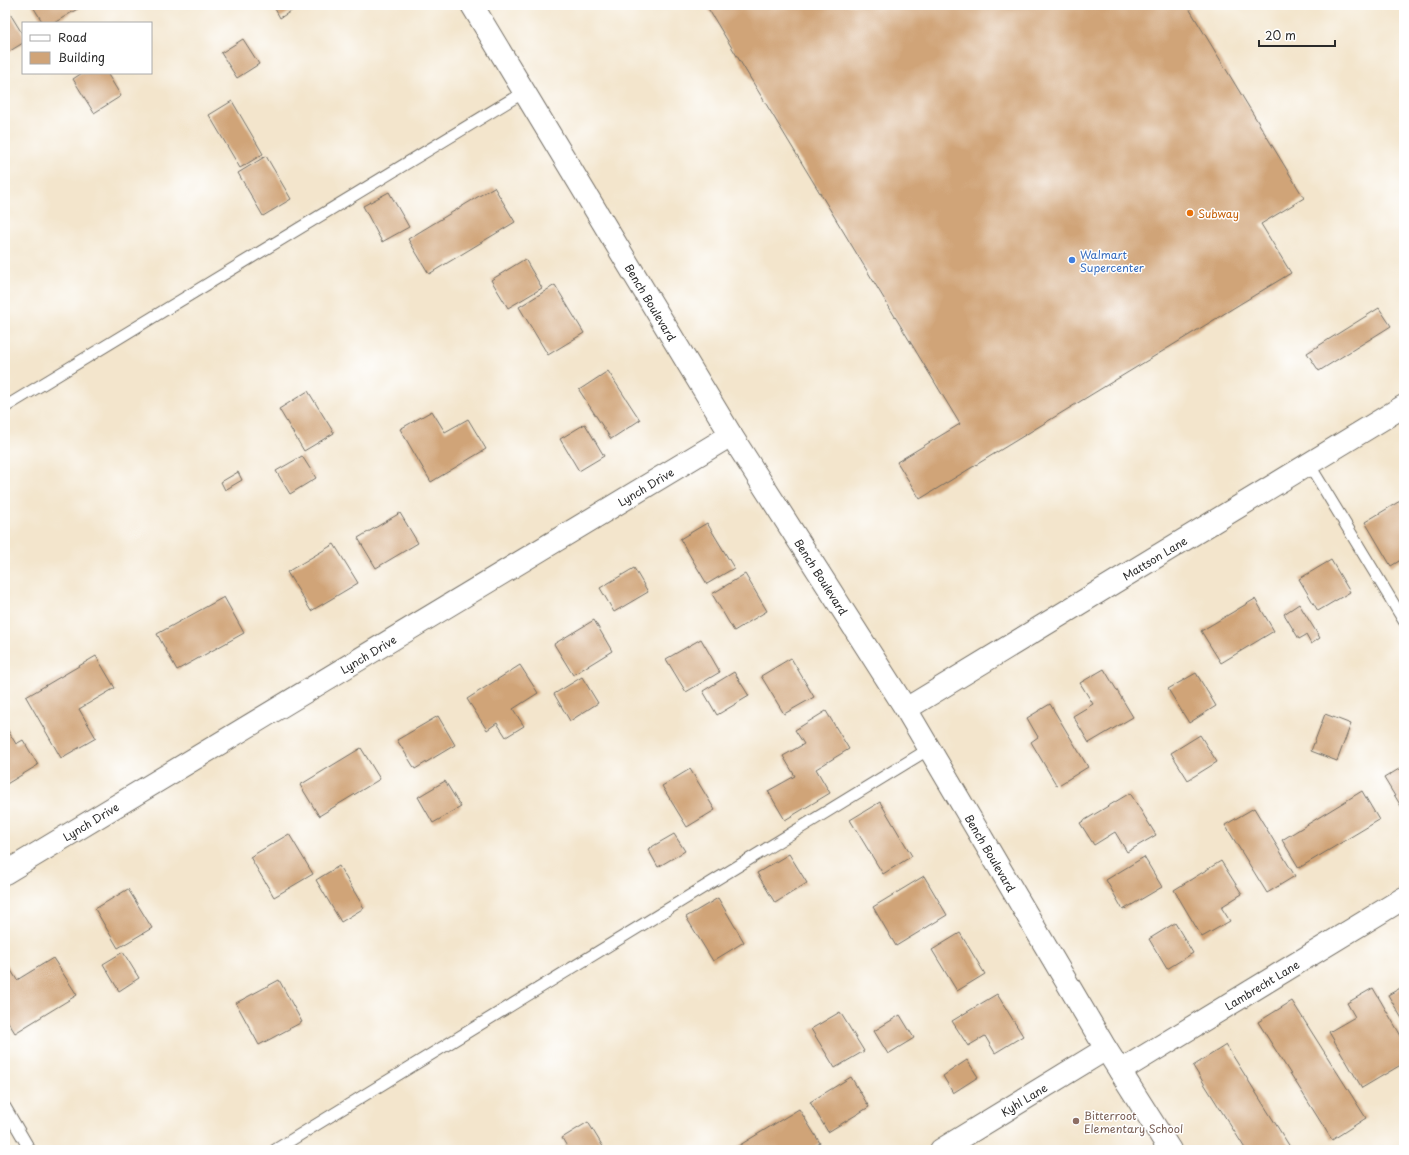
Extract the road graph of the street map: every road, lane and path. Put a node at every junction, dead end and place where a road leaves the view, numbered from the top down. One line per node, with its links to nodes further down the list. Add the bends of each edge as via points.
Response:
1 (472, 5): 2 (street, Bench Boulevard)
2 (524, 92): 4 (lane); 5 (street, Bench Boulevard)
3 (1404, 406): 6 (street, Mattson Lane)
4 (5, 407)
5 (731, 435): 8 (street, Bench Boulevard); 10 (street, Lynch Drive)
6 (1309, 464): 7 (lane); 8 (street, Mattson Lane)
7 (1404, 621)
8 (906, 709): 9 (street, Bench Boulevard)
9 (929, 749): 12 (street, Bench Boulevard); 16 (lane)
10 (5, 873)
11 (1404, 898): 13 (street, Lambrecht Lane)
12 (1106, 1049): 13 (street, Bench Boulevard); 17 (street, Kyhl Lane)
13 (1120, 1071): 18 (street, Bench Boulevard)
14 (5, 1107): 15 (lane)
15 (30, 1150)
16 (275, 1150)
17 (941, 1150)
18 (1170, 1150)

